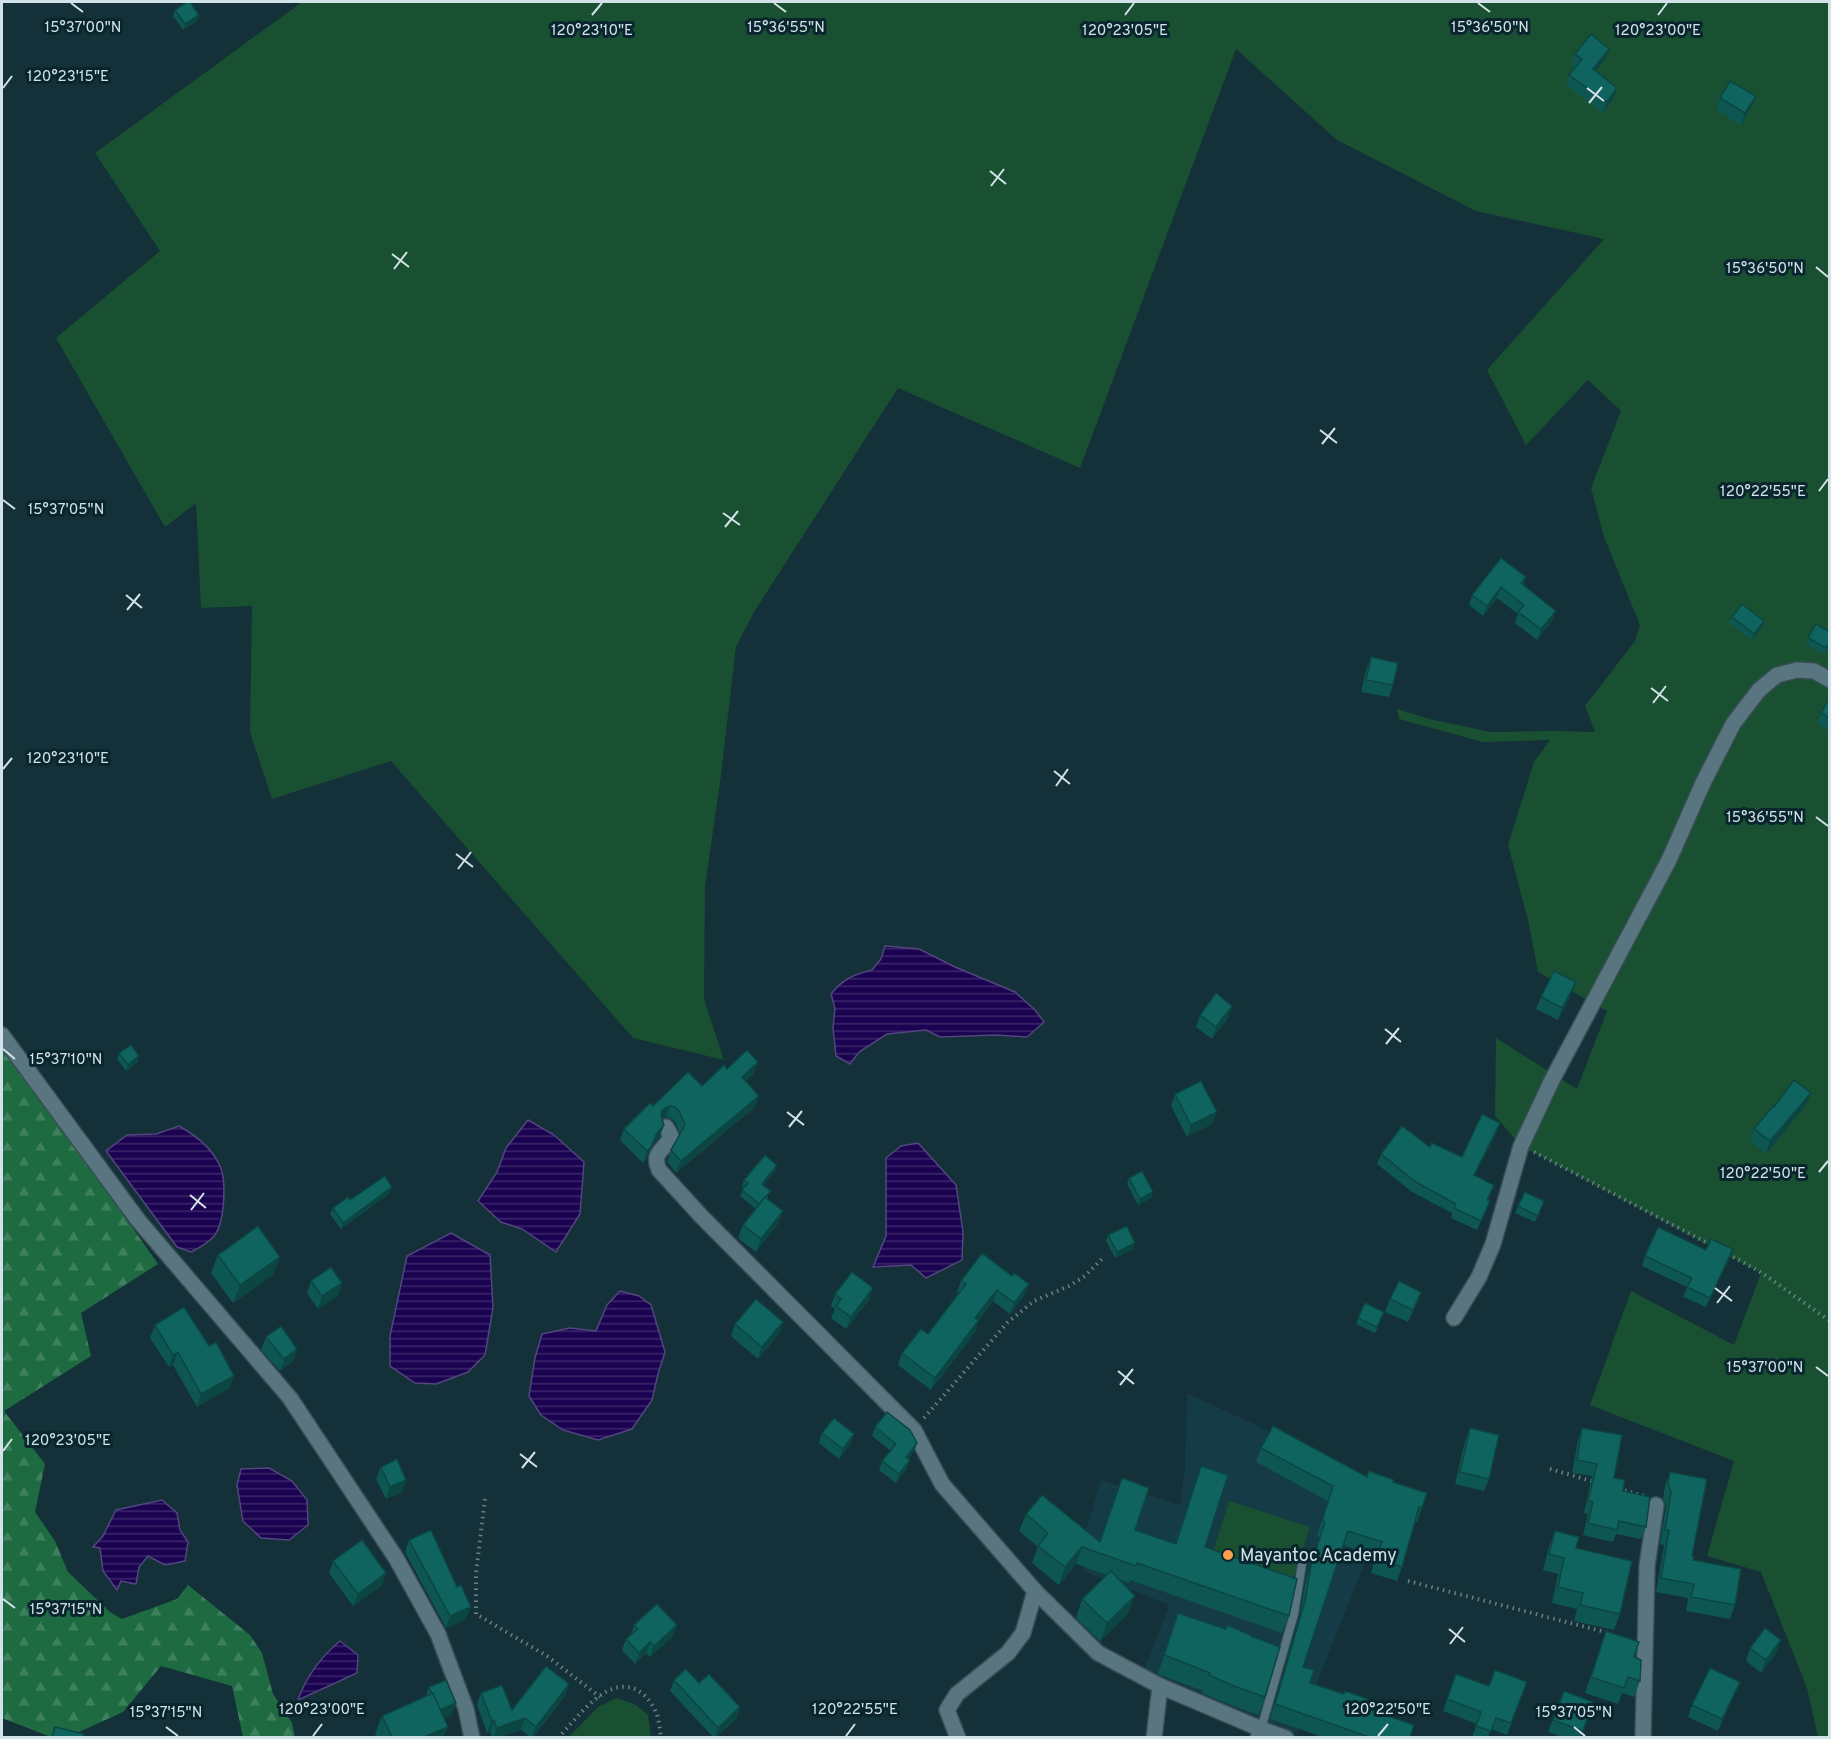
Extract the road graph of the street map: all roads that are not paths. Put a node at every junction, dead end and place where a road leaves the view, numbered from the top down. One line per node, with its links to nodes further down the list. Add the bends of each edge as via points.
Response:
1 (1830, 680): 4 (street, via 1814,671 1778,675 1759,690 1733,724 1669,860 1552,1080 1521,1146 1493,1244 1479,1277)
2 (2, 1035): 10 (street, via 138,1220 290,1398 396,1558 438,1634 466,1709)
3 (666, 1127): 7 (street, via 670,1136 657,1153 659,1170 914,1430 942,1484)
4 (1454, 1318)
5 (1656, 1505): 14 (street, via 1647,1566)
6 (1302, 1564): 9 (lane, via 1294,1614)
7 (1035, 1592): 8 (street, via 1098,1653); 11 (street, via 1023,1632 1008,1653 951,1701 947,1710)
8 (1160, 1686): 9 (street); 12 (street)
9 (1259, 1733): 13 (street)
10 (472, 1737)
11 (958, 1737)
12 (1154, 1737)
13 (1286, 1737)
14 (1643, 1737)

